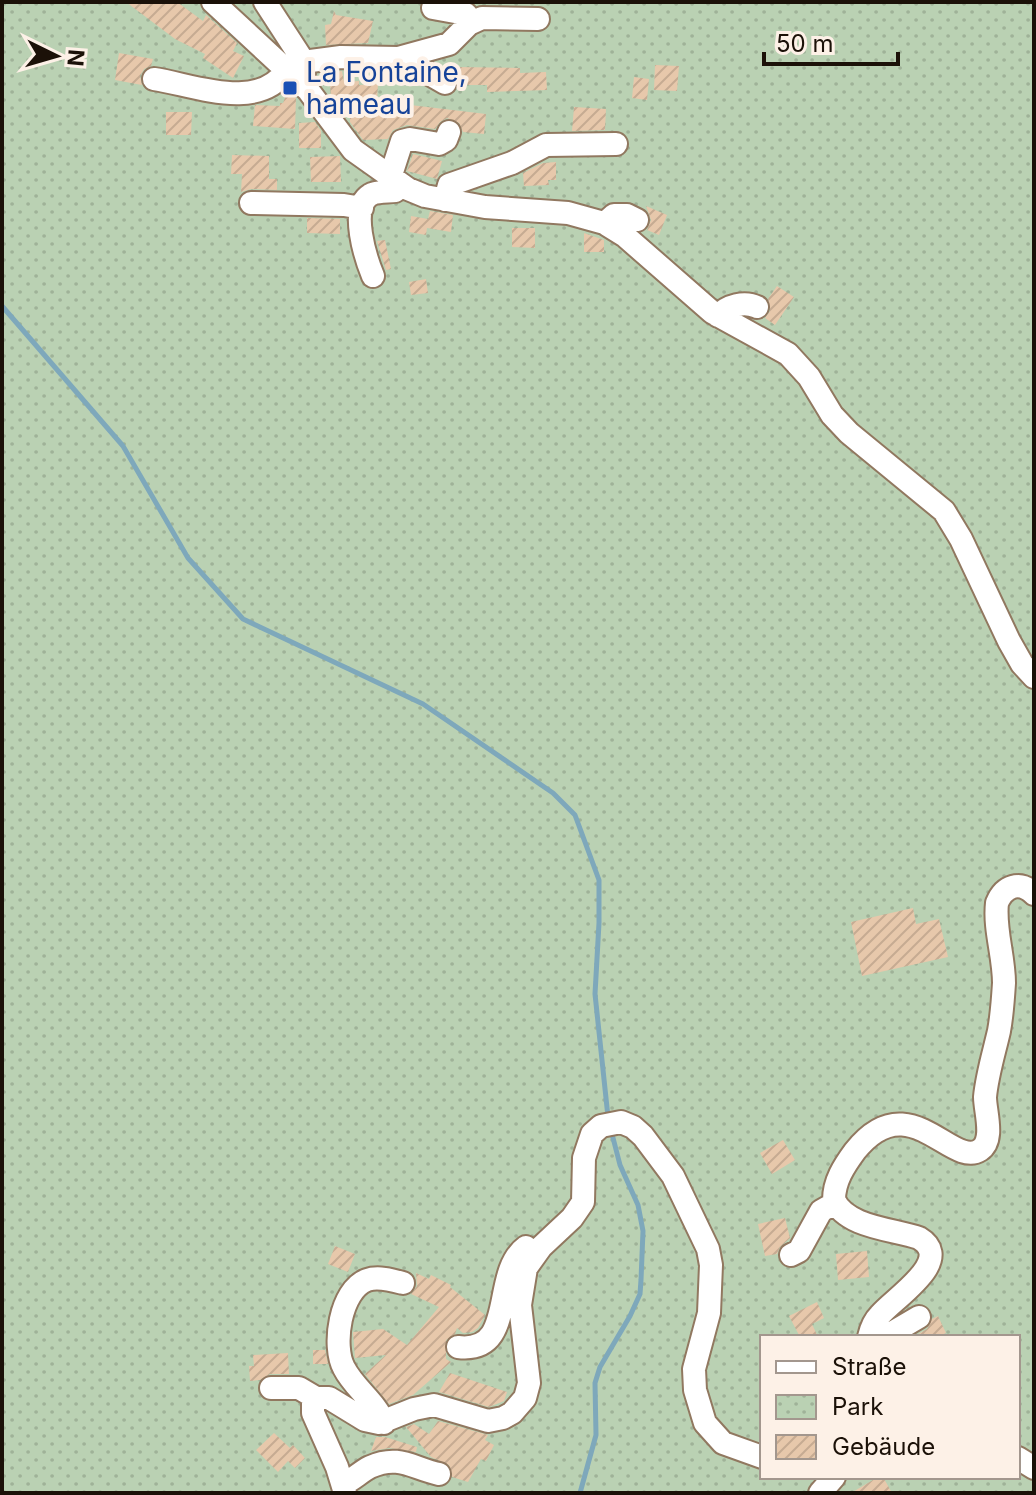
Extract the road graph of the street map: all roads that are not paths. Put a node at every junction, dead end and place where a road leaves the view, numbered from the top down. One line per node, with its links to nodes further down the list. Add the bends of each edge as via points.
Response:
1 (213, 2): 7 (street)
2 (265, 2): 7 (street)
3 (433, 8): 5 (street, via 466,14)
4 (538, 19): 5 (street, via 490,17)
5 (472, 22): 7 (street, via 449,44 398,58 341,57)
6 (410, 60): 9 (street)
7 (296, 72): 8 (street, via 257,93); 12 (street, via 353,150)
8 (154, 79)
9 (445, 83)
10 (449, 132): 12 (street, via 443,143 402,141)
11 (616, 144): 13 (street, via 546,145 449,185)
12 (395, 181): 13 (street); 15 (street, via 395,191 372,194)
13 (445, 200): 17 (street, via 568,213)
14 (251, 203): 15 (street)
15 (362, 208): 18 (street, via 362,238)
16 (637, 220): 17 (street, via 614,215)
17 (605, 223): 20 (street)
18 (373, 276)
19 (757, 307): 20 (street, via 743,303)
20 (718, 316): 21 (street, via 778,347 800,365 849,433 935,502 949,518 1009,641)
21 (1034, 677)
22 (1034, 894): 23 (street, via 1025,886 1011,886 997,903 1003,1004 985,1095 984,1147 964,1151 917,1128 882,1127 847,1162 836,1182)
23 (835, 1203): 25 (street, via 821,1211 799,1251); 28 (street, via 859,1221 922,1239 930,1252 925,1271 879,1315)
24 (541, 1247): 30 (street, via 526,1247 511,1264 493,1334 473,1347); 33 (street, via 521,1284 529,1383 519,1407 488,1421 434,1405); 34 (street, via 583,1202 584,1158 592,1134 609,1124 633,1127 681,1191 708,1249 709,1313 694,1369 705,1423 723,1443)
25 (791, 1255)
26 (403, 1283): 33 (street, via 374,1279 360,1284 346,1305 338,1333 344,1368)
27 (919, 1317): 29 (street)
28 (870, 1335)
29 (874, 1335)
30 (458, 1347)
31 (271, 1388): 32 (street, via 299,1388)
32 (316, 1398): 33 (street, via 329,1398 365,1420); 36 (street, via 313,1413)
33 (384, 1423)
34 (760, 1456)
35 (439, 1474): 36 (street, via 389,1461 370,1467)
36 (344, 1489)

